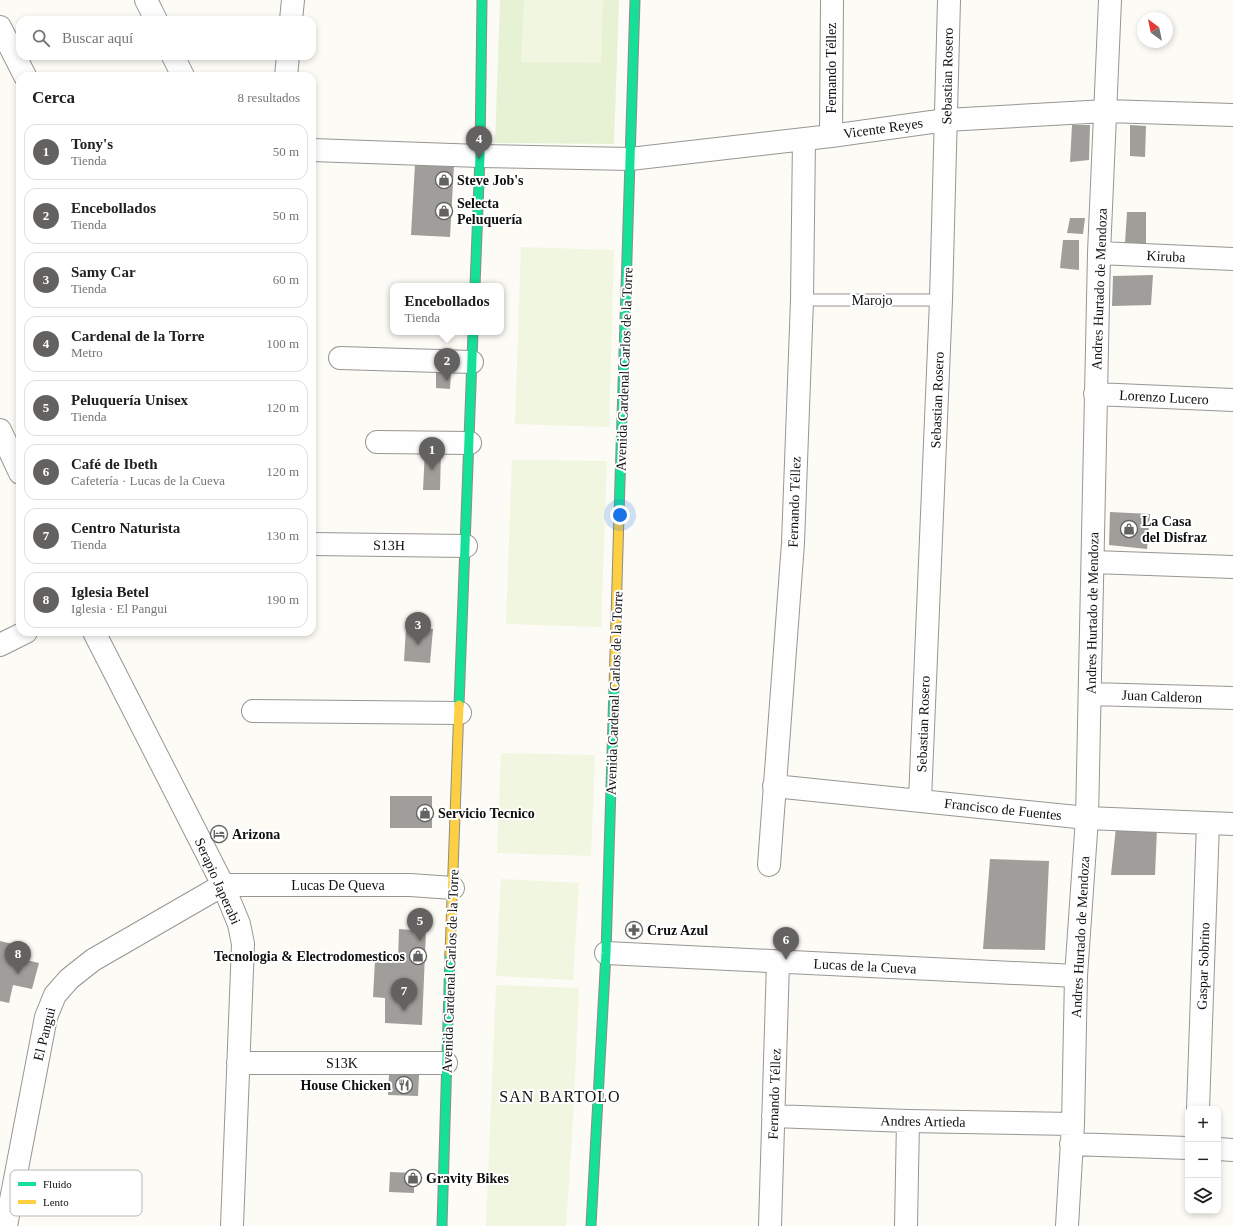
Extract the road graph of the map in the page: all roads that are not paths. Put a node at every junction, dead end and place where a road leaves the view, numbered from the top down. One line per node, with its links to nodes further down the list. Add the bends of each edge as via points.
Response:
1 (146, 0): 8 (street)
2 (292, 0): 9 (street)
3 (482, 0): 24 (street)
4 (635, 0): 25 (street, Avenida Cardenal Carlos de la Torre)
5 (832, 0): 21 (street, Fernando Téllez)
6 (949, 0): 20 (street, Sebastian Rosero)
7 (1110, 0): 18 (street, Andres Hurtado de Mendoza)
8 (154, 16)
9 (291, 16)
10 (0, 27): 11 (street)
11 (16, 58)
12 (17, 60): 15 (street)
13 (175, 60): 16 (street)
14 (288, 60): 17 (street)
15 (23, 72)
16 (181, 72)
17 (286, 72)
18 (1106, 110): 19 (street, Vicente Reyes); 20 (street, Vicente Reyes); 26 (street, Andres Hurtado de Mendoza)
19 (1233, 115)
20 (946, 120): 21 (street, Vicente Reyes); 30 (street, Sebastian Rosero)
21 (831, 136): 22 (street, Vicente Reyes)
22 (804, 139): 25 (street, Vicente Reyes); 29 (street, Fernando Téllez)
23 (316, 150): 24 (street)
24 (480, 156): 25 (street); 28 (street)
25 (630, 159): 59 (street, Avenida Cardenal Carlos de la Torre)
26 (1099, 253): 27 (street, Kiruba); 34 (street, Andres Hurtado de Mendoza)
27 (1233, 259)
28 (475, 283)
29 (802, 300): 30 (lane, Marojo); 51 (street, Fernando Téllez, via 793,543)
30 (941, 300): 52 (street, Sebastian Rosero)
31 (473, 335): 33 (street, Avenida Cardenal Carlos de la Torre)
32 (340, 358): 33 (street)
33 (472, 362): 38 (street, Avenida Cardenal Carlos de la Torre)
34 (1095, 394): 35 (street, Lorenzo Lucero); 42 (street, Andres Hurtado de Mendoza)
35 (1233, 400)
36 (0, 430): 39 (street)
37 (377, 442): 38 (street)
38 (470, 443): 41 (street, Avenida Cardenal Carlos de la Torre)
39 (16, 464)
40 (316, 544): 41 (street, S13H)
41 (466, 546): 50 (street, Avenida Cardenal Carlos de la Torre)
42 (1093, 562): 43 (street); 47 (street, Andres Hurtado de Mendoza)
43 (1233, 567)
44 (17, 636): 46 (street)
45 (96, 636): 57 (street, Serapio Japerabi)
46 (0, 644)
47 (1090, 694): 48 (street, Juan Calderon); 53 (street, Andres Hurtado de Mendoza)
48 (1233, 698)
49 (253, 711): 50 (street)
50 (460, 713): 58 (street, Avenida Cardenal Carlos de la Torre)
51 (774, 786): 52 (street, Francisco de Fuentes); 56 (street, Fernando Téllez)
52 (920, 800): 53 (street, Francisco de Fuentes)
53 (1087, 818): 54 (street, Francisco de Fuentes); 61 (street, Andres Hurtado de Mendoza)
54 (1208, 823): 55 (street, Francisco de Fuentes); 64 (street, Gaspar Sobrino)
55 (1233, 824)
56 (769, 865)
57 (223, 885): 58 (street, Lucas De Queva, via 402,885); 62 (street, Serapio Japerabi, via 239,924 243,944); 71 (street, El Pangui, via 93,960 69,979 55,995 46,1017)
58 (453, 888): 63 (street, Avenida Cardenal Carlos de la Torre)
59 (606, 953): 60 (street, Lucas de la Cueva); 76 (street, Avenida Cardenal Carlos de la Torre)
60 (778, 962): 61 (street, Lucas de la Cueva); 65 (street, Fernando Téllez)
61 (1076, 976): 67 (street, Andres Hurtado de Mendoza)
62 (238, 1063): 63 (street, S13K); 74 (street, Serapio Japerabi)
63 (446, 1063): 75 (street, Avenida Cardenal Carlos de la Torre)
64 (1198, 1106)
65 (774, 1116): 66 (street, Andres Artieda); 77 (street, Fernando Téllez)
66 (908, 1121): 67 (street, Andres Artieda); 78 (street)
67 (1072, 1134): 68 (street, Andres Artieda); 79 (street, Andres Hurtado de Mendoza)
68 (1185, 1148)
69 (1221, 1149): 70 (street)
70 (1233, 1150)
71 (17, 1170)
72 (10, 1205): 73 (street, El Pangui)
73 (6, 1226)
74 (232, 1226)
75 (442, 1226)
76 (591, 1226)
77 (770, 1226)
78 (906, 1226)
79 (1067, 1226)

